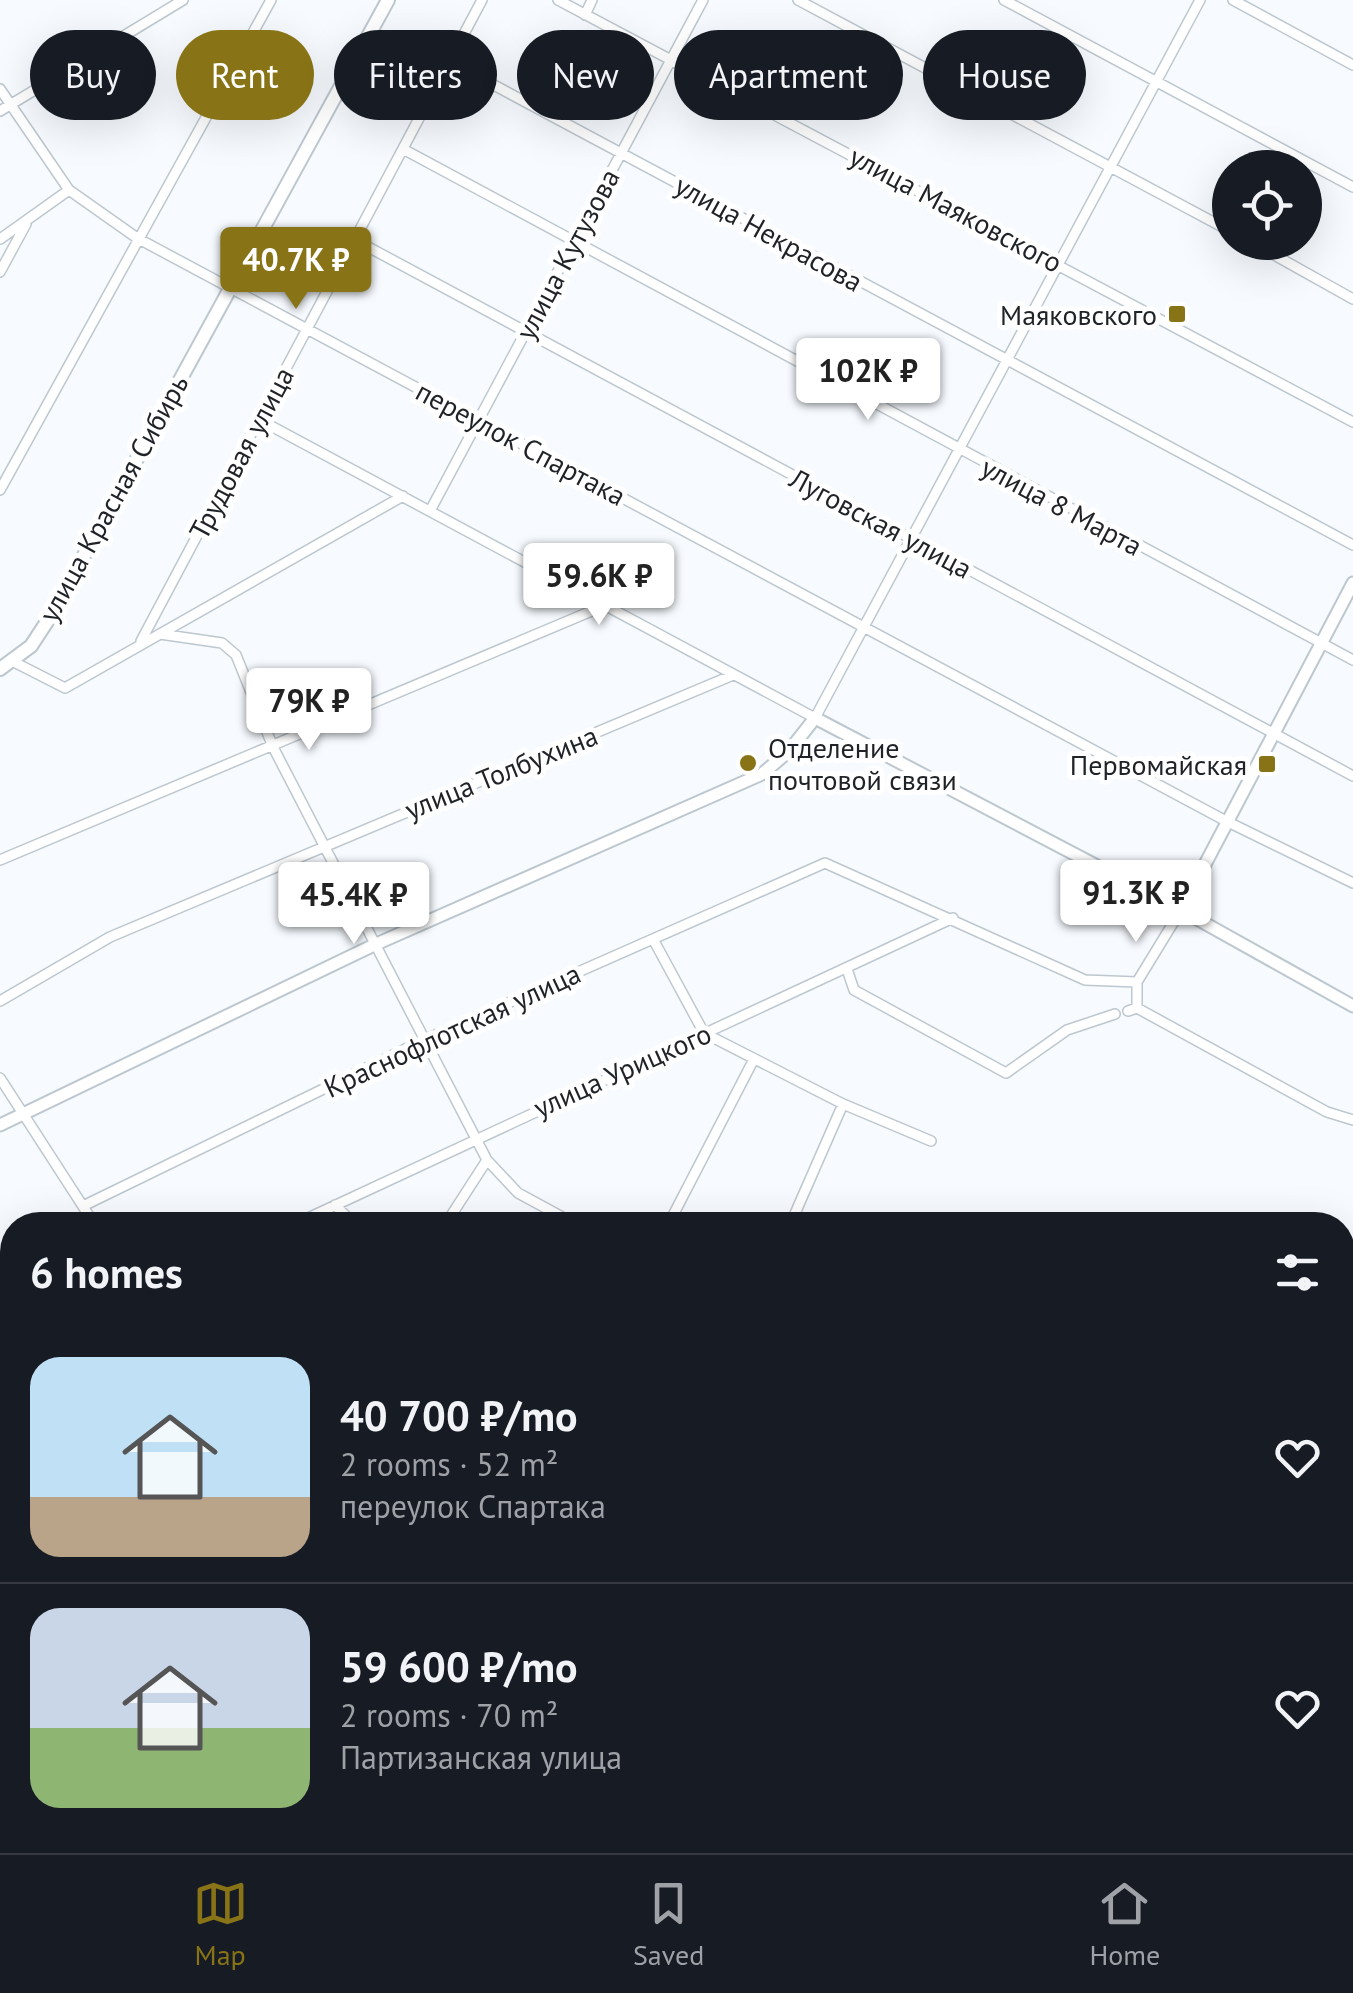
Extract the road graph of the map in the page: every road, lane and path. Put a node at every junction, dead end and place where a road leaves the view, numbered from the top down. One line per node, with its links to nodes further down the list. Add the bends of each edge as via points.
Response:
1 (183, 0): 19 (street)
2 (270, 0): 28 (street)
3 (388, 0): 35 (main road, улица Красная Сибирь)
4 (482, 0): 13 (street, Трудовая улица)
5 (558, 0): 12 (street, улица Маяковского)
6 (592, 0): 12 (street)
7 (703, 0): 14 (street, улица Кутузова)
8 (798, 0): 23 (street)
9 (1004, 0): 16 (street)
10 (1200, 0): 16 (street)
11 (1233, 0): 15 (street)
12 (584, 15): 14 (street, улица Маяковского)
13 (466, 30)
14 (673, 62): 22 (street, улица Кутузова); 33 (street, улица Маяковского)
15 (1353, 65)
16 (1156, 81): 23 (street); 24 (street)
17 (497, 87): 22 (street, улица Некрасова)
18 (0, 88): 19 (street, переулок Спартака)
19 (5, 108): 25 (street, переулок Спартака)
20 (418, 120): 21 (street, Трудовая улица)
21 (402, 149): 30 (street, Трудовая улица); 31 (street, улица 8 Марта)
22 (621, 152): 31 (street, улица Кутузова); 39 (street, улица Некрасова)
23 (1110, 166): 26 (street); 33 (street)
24 (1353, 186)
25 (69, 190): 27 (street); 28 (street, переулок Спартака)
26 (1212, 221)
27 (28, 222): 29 (street); 34 (street)
28 (137, 238): 35 (street, переулок Спартака); 44 (street)
29 (0, 239)
30 (357, 241): 37 (street, Трудовая улица); 38 (street, Луговская улица)
31 (574, 242): 38 (street, улица Кутузова); 43 (street, улица 8 Марта)
32 (1283, 260): 36 (street)
33 (1058, 262): 39 (street); 42 (street, улица Маяковского)
34 (0, 272)
35 (228, 286): 37 (street, переулок Спартака); 56 (main road, улица Красная Сибирь, via 52,614 31,646)
36 (1353, 299)
37 (308, 330): 40 (street, Трудовая улица); 41 (street, переулок Спартака)
38 (526, 332): 41 (street, улица Кутузова); 47 (street, Луговская улица)
39 (1004, 362): 43 (street); 48 (street, улица Некрасова)
40 (258, 419): 45 (street); 53 (street, Трудовая улица)
41 (478, 421): 46 (street, улица Кутузова); 51 (street, переулок Спартака)
42 (1353, 422)
43 (958, 450): 47 (street); 54 (street, улица 8 Марта)
44 (0, 490)
45 (403, 496): 46 (street); 52 (street)
46 (431, 509): 50 (street)
47 (911, 538): 51 (street); 59 (street, Луговская улица)
48 (1353, 546)
49 (1353, 583): 54 (street)
50 (601, 607): 57 (street); 60 (street)
51 (864, 626): 58 (street); 62 (street, переулок Спартака)
52 (160, 634): 53 (street); 60 (street, via 222,642 236,655)
53 (141, 641): 56 (street, via 65,688)
54 (1321, 644): 55 (street, улица 8 Марта); 59 (street)
55 (1353, 660)
56 (4, 663)
57 (733, 675): 58 (street); 63 (street, улица Толбухина)
58 (816, 718): 66 (street); 69 (street, via 771,770)
59 (1273, 733): 61 (street, Луговская улица); 62 (street)
60 (273, 747): 63 (street); 64 (street)
61 (1353, 776)
62 (1226, 821): 65 (street, переулок Спартака); 66 (street)
63 (324, 845): 69 (street); 72 (street, улица Толбухина, via 110,937)
64 (0, 860)
65 (1353, 884)
66 (1181, 910): 71 (street); 73 (street)
67 (953, 918): 68 (street, Краснофлотская улица, via 825,863); 70 (street, улица Урицкого); 71 (street, via 1085,980)
68 (653, 939): 75 (street); 76 (street, Краснофлотская улица)
69 (374, 945): 76 (street); 80 (street)
70 (847, 969): 74 (street, via 854,990 1006,1073 1067,1030); 75 (street, улица Урицкого)
71 (1137, 982): 81 (street, via 1132,1009)
72 (0, 1002)
73 (1353, 1006)
74 (1116, 1014)
75 (704, 1033): 77 (street); 83 (street, улица Урицкого)
76 (422, 1041): 83 (street); 87 (street, Краснофлотская улица)
77 (754, 1060): 79 (street); 93 (street)
78 (0, 1078): 80 (street)
79 (843, 1104): 84 (street); 94 (street)
80 (23, 1114): 82 (street); 87 (street)
81 (1353, 1120)
82 (0, 1124)
83 (474, 1138): 85 (street); 86 (street, улица Урицкого)
84 (931, 1141)
85 (487, 1160): 91 (street); 92 (street)
86 (335, 1205): 89 (street, улица Урицкого); 90 (street)
87 (84, 1206): 88 (street)
88 (87, 1212)
89 (320, 1212)
90 (342, 1212)
91 (454, 1212)
92 (544, 1212)
93 (675, 1212)
94 (796, 1212)

